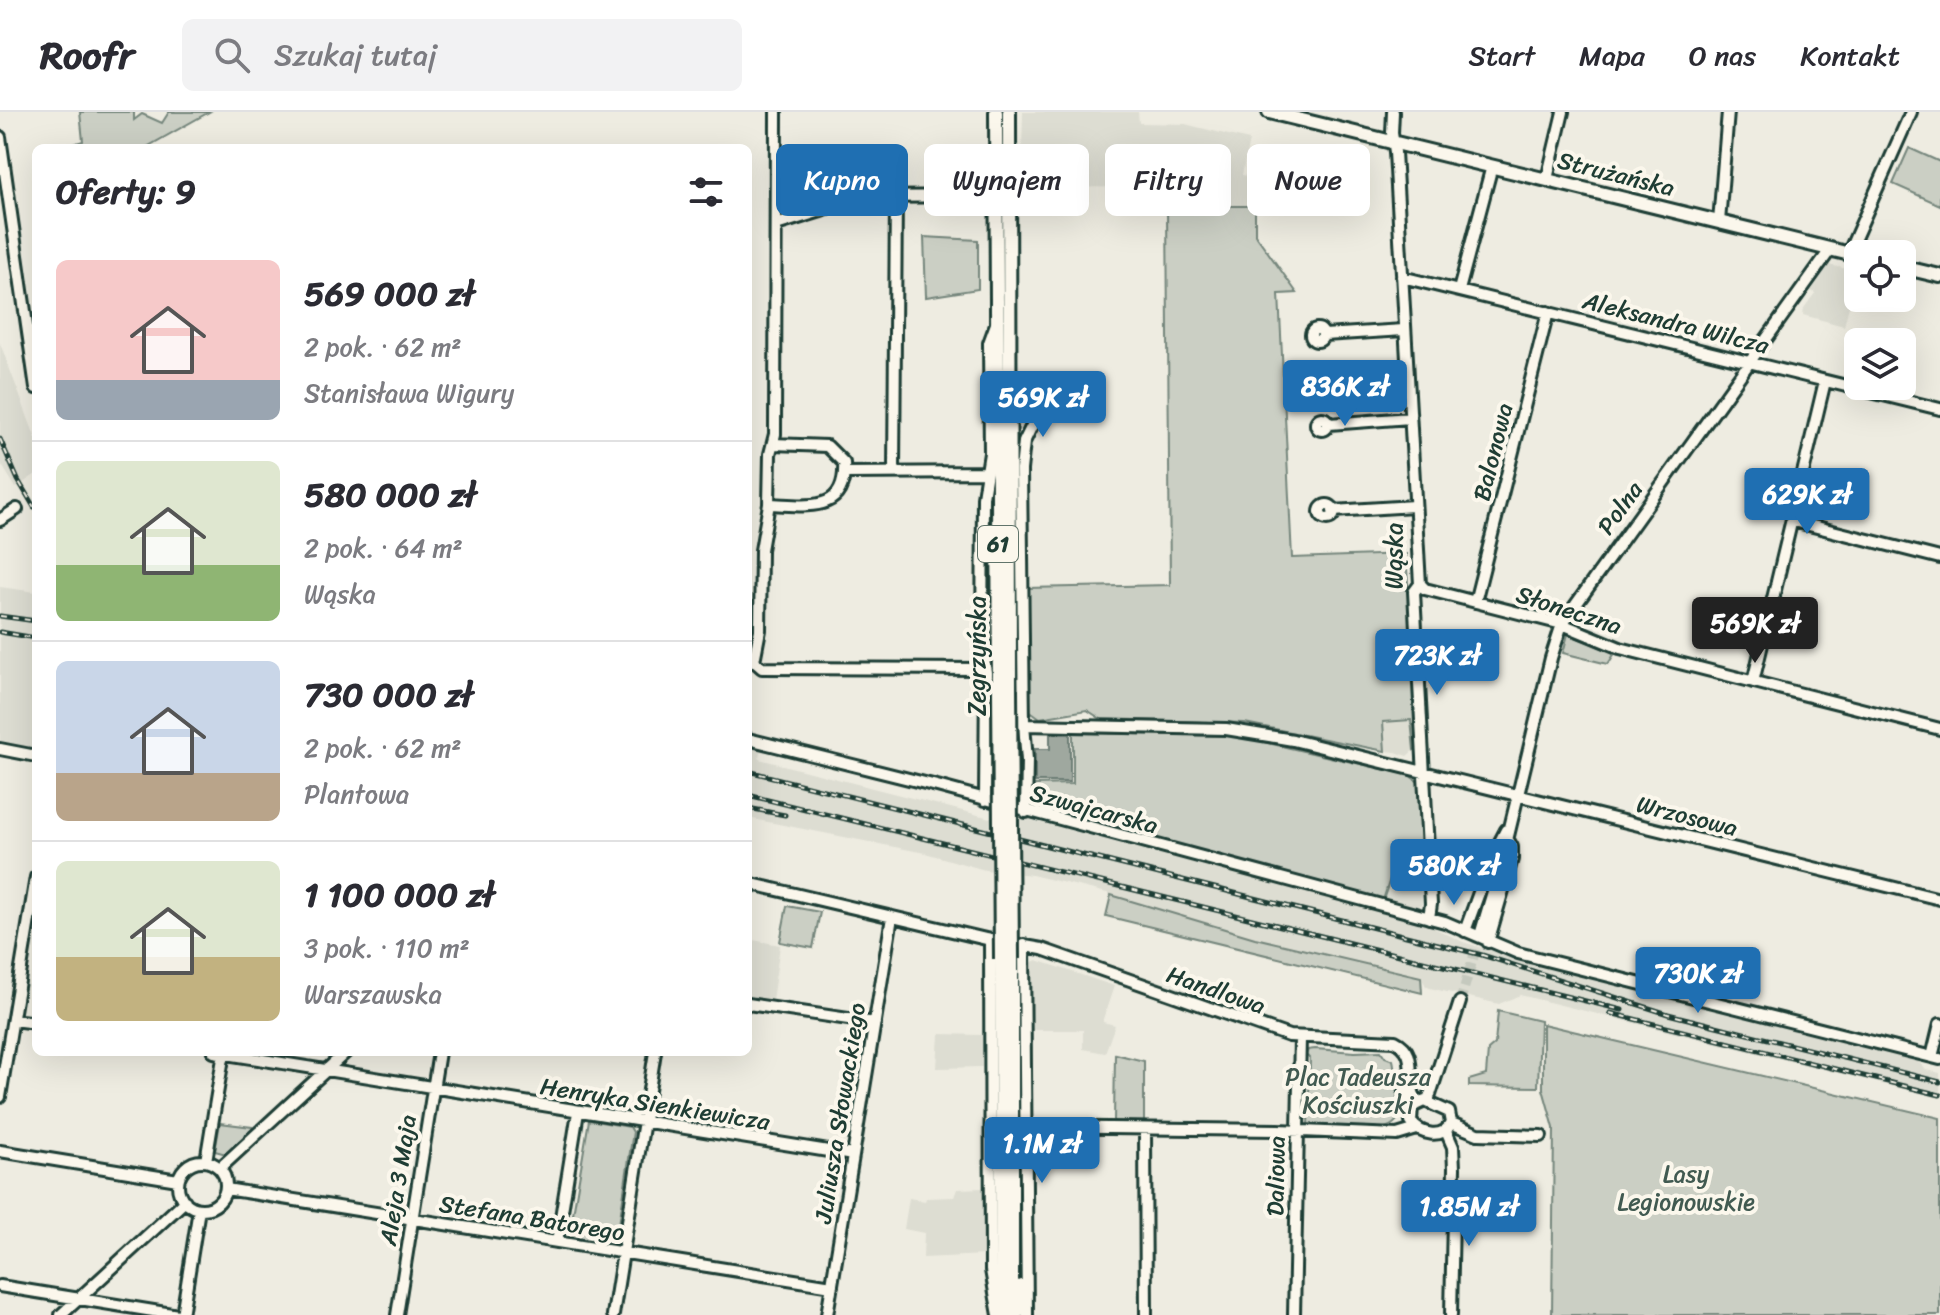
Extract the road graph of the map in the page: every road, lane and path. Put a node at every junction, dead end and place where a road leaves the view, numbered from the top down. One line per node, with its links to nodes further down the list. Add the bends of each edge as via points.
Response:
1 (776, 112): 18 (street)
2 (996, 112): 11 (main road, Zegrzyńska / 61)
3 (1009, 112): 33 (main road, Zegrzyńska / 61)
4 (1269, 112): 10 (main road, Strużańska)
5 (1393, 112): 10 (street, Wąska)
6 (1563, 112): 13 (street)
7 (1728, 112): 17 (street)
8 (1911, 112): 19 (street)
9 (0, 137): 30 (street)
10 (1394, 142): 12 (main road, Strużańska); 24 (street, Wąska)
11 (996, 144)
12 (1492, 166): 13 (main road, Strużańska); 25 (street)
13 (1547, 179): 17 (main road, Strużańska)
14 (804, 216): 18 (street)
15 (896, 216): 40 (street)
16 (996, 216): 27 (main road, Zegrzyńska / 61)
17 (1719, 222): 20 (main road, Strużańska)
18 (776, 225): 39 (street)
19 (1859, 240)
20 (1830, 250): 21 (main road, Strużańska); 31 (street, Polna)
21 (1844, 253)
22 (1916, 270): 23 (main road)
23 (1940, 276)
24 (1402, 277): 25 (street, Aleksandra Wilcza); 28 (street, Wąska)
25 (1459, 290): 26 (street, Aleksandra Wilcza)
26 (1548, 312): 31 (street, Aleksandra Wilcza); 51 (street, Balonowa)
27 (996, 324): 41 (street, via 989,343); 55 (main road, Zegrzyńska / 61)
28 (1404, 330): 29 (street); 37 (street, Wąska)
29 (1324, 335)
30 (32, 360)
31 (1751, 362): 32 (street, Aleksandra Wilcza); 52 (street, Polna)
32 (1825, 381): 35 (street, Aleksandra Wilcza); 48 (street)
33 (1009, 386): 34 (street); 36 (main road, Zegrzyńska / 61)
34 (1021, 400): 36 (street); 56 (street, via 1039,400 1024,442 1021,470)
35 (1940, 409)
36 (1009, 410): 55 (main road, Zegrzyńska / 61)
37 (1410, 418): 38 (street); 44 (street, Wąska)
38 (1329, 424)
39 (773, 444): 42 (street, via 827,446 844,463); 43 (street)
40 (894, 472): 41 (street); 42 (street)
41 (987, 472): 53 (street)
42 (844, 473): 43 (street, via 842,488 827,502)
43 (769, 504): 53 (street, via 761,550 760,630 753,656 757,666)
44 (1414, 506): 46 (street); 50 (street, Wąska)
45 (17, 509): 47 (street)
46 (1333, 511)
47 (0, 520)
48 (1793, 521): 49 (street); 54 (street)
49 (1940, 558)
50 (1420, 584): 51 (street, Słoneczna); 61 (street, Wąska, via 1414,592)
51 (1475, 602): 52 (street, Słoneczna)
52 (1562, 624): 54 (street, Słoneczna, via 1613,647); 62 (street, Polna)
53 (984, 669): 63 (street)
54 (1753, 682): 57 (street, Słoneczna)
55 (1004, 690): 77 (main road, Zegrzyńska / 61, bridge)
56 (1024, 725): 61 (street, Wrzosowa, via 1226,729); 64 (street)
57 (1940, 729)
58 (752, 740): 63 (street, Szwajcarska)
59 (0, 749): 60 (street)
60 (32, 755)
61 (1425, 773): 62 (street, Wrzosowa); 71 (street, Wąska)
62 (1518, 794): 65 (street, Polna); 68 (street, Wrzosowa)
63 (985, 800): 64 (street, Szwajcarska)
64 (1026, 812): 71 (street, Szwajcarska)
65 (1512, 822): 66 (street, Polna); 72 (street, Polna, via 1495,849)
66 (1508, 840): 73 (street, Polna); 75 (street, Polna, via 1512,859)
67 (752, 884): 70 (street, Handlowa)
68 (1940, 899)
69 (32, 903): 80 (street)
70 (892, 917): 74 (street, Handlowa); 82 (street, Juliusza Słowackiego)
71 (1429, 918): 72 (street)
72 (1465, 931): 73 (street)
73 (1479, 934): 75 (street)
74 (990, 940): 76 (street, Handlowa); 123 (street, via 991,1270)
75 (1488, 942): 90 (street)
76 (1024, 945): 84 (street, Handlowa); 98 (street)
77 (1006, 959): 123 (main road, 61); 124 (main road, 61)
78 (1460, 1002): 94 (street)
79 (752, 1005): 82 (street)
80 (13, 1020): 81 (street); 93 (street)
81 (32, 1022)
82 (875, 1023): 104 (street, Juliusza Słowackiego)
83 (1940, 1024): 90 (street)
84 (1300, 1038): 94 (street, Handlowa, via 1399,1043 1410,1056 1404,1093); 101 (street, Daliowa)
85 (219, 1056): 105 (street)
86 (242, 1056): 91 (street, Henryka Sienkiewicza)
87 (342, 1056): 91 (street)
88 (438, 1056): 92 (street, Aleja 3 Maja)
89 (654, 1056): 96 (street)
90 (1936, 1058)
91 (326, 1071): 92 (street, Henryka Sienkiewicza); 106 (street)
92 (433, 1088): 95 (street, Henryka Sienkiewicza); 111 (street, Aleja 3 Maja)
93 (0, 1097)
94 (1424, 1104): 97 (street); 100 (street, via 1449,1112)
95 (578, 1112): 96 (street, Henryka Sienkiewicza); 112 (street)
96 (644, 1122): 104 (street, Henryka Sienkiewicza); 114 (street)
97 (1414, 1125): 100 (street); 101 (street, via 1402,1134)
98 (1024, 1127): 99 (street); 113 (street)
99 (1145, 1129): 101 (street); 126 (street)
100 (1445, 1130): 102 (street); 128 (street, via 1454,1168)
101 (1297, 1132): 127 (street, Daliowa)
102 (1541, 1136)
103 (0, 1151): 107 (street)
104 (853, 1155): 116 (street, Juliusza Słowackiego)
105 (206, 1161): 106 (street); 107 (street, via 192,1163)
106 (220, 1168): 108 (street)
107 (178, 1180): 109 (street)
108 (226, 1189): 110 (street, via 219,1202); 111 (street, Stefana Batorego)
109 (185, 1201): 110 (street); 117 (street)
110 (199, 1209): 119 (street)
111 (412, 1219): 112 (street, Stefana Batorego); 120 (street, Aleja 3 Maja)
112 (557, 1242): 114 (street, Stefana Batorego)
113 (1025, 1243): 124 (street); 125 (street)
114 (623, 1253): 116 (street, Stefana Batorego); 121 (street)
115 (0, 1286): 117 (street)
116 (832, 1286): 122 (street, Juliusza Słowackiego)
117 (78, 1299): 118 (street); 119 (street)
118 (61, 1315)
119 (180, 1315)
120 (397, 1315)
121 (613, 1315)
122 (827, 1315)
123 (1000, 1315)
124 (1015, 1315)
125 (1027, 1315)
126 (1146, 1315)
127 (1294, 1315)
128 (1451, 1315)

